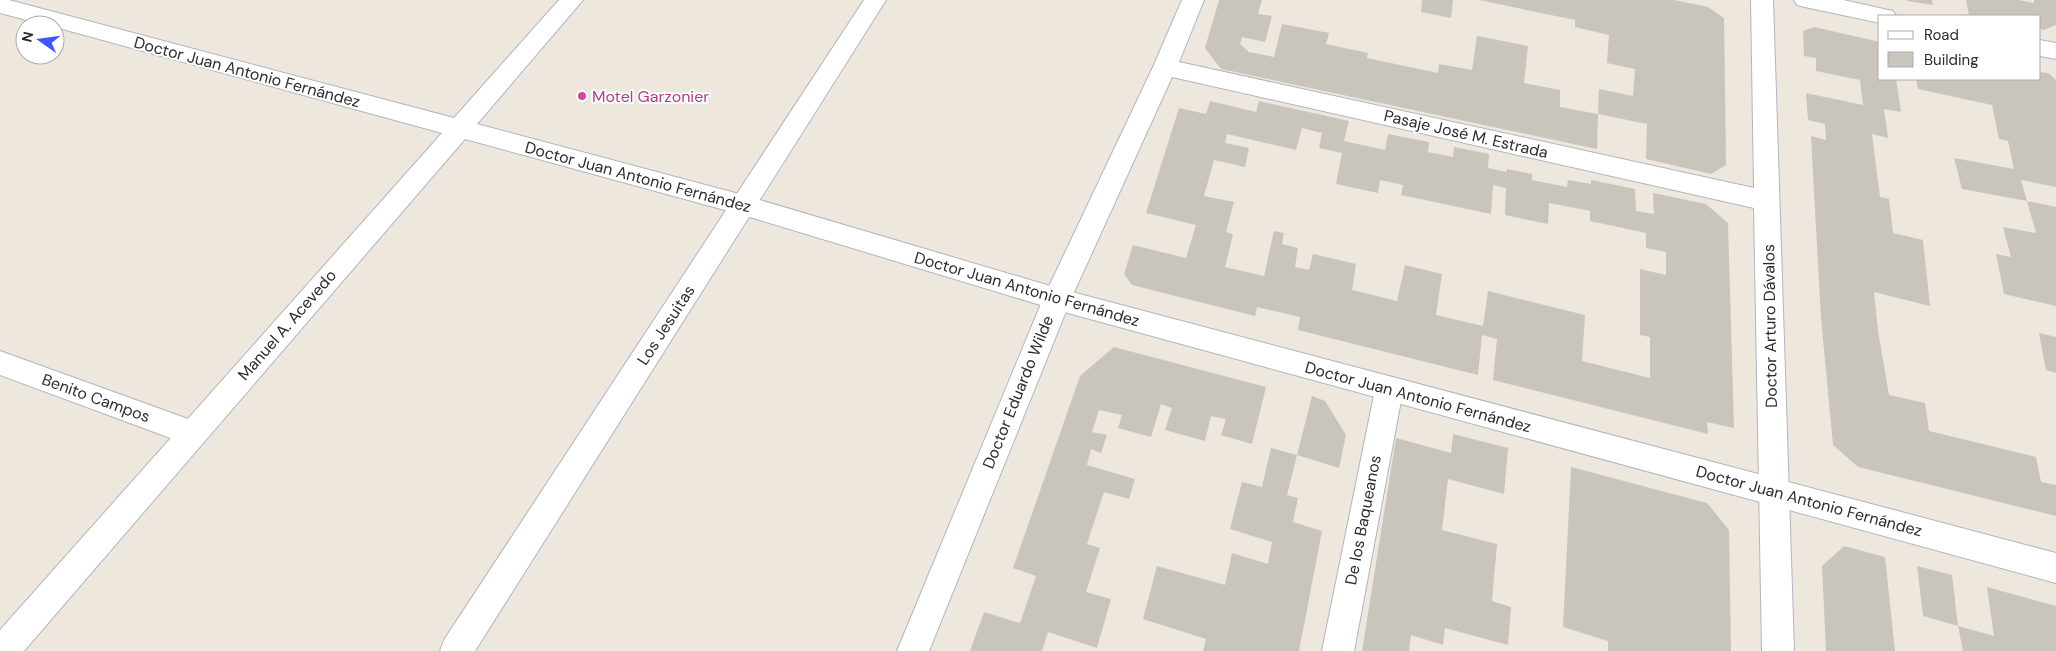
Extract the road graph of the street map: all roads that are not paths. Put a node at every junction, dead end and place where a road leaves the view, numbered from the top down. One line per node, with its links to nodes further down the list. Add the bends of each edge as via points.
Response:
1 (572, 0): 11 (street, Manuel A. Acevedo)
2 (875, 0): 13 (street, Los Jesuitas)
3 (1193, 0): 10 (street, Doctor Eduardo Wilde)
4 (1762, 0): 12 (street, Doctor Arturo Dávalos)
5 (1805, 0): 7 (street)
6 (0, 5): 11 (street, Doctor Juan Antonio Fernández)
7 (1880, 15)
8 (2041, 48): 9 (street)
9 (2056, 51)
10 (1164, 68): 12 (street, Pasaje José M. Estrada); 14 (street, Doctor Eduardo Wilde)
11 (457, 130): 13 (street, Doctor Juan Antonio Fernández); 17 (street, Manuel A. Acevedo)
12 (1767, 201): 18 (street, Doctor Arturo Dávalos)
13 (743, 205): 14 (street, Doctor Juan Antonio Fernández); 21 (street, Los Jesuitas)
14 (1057, 299): 16 (street, Doctor Juan Antonio Fernández); 22 (street, Doctor Eduardo Wilde)
15 (0, 363): 17 (street, Benito Campos)
16 (1389, 390): 18 (street, Doctor Juan Antonio Fernández); 23 (street, De los Baqueanos)
17 (192, 433): 20 (street, Manuel A. Acevedo)
18 (1774, 492): 19 (street, Doctor Juan Antonio Fernández); 24 (street, Doctor Arturo Dávalos)
19 (2056, 568)
20 (3, 651)
21 (456, 651)
22 (913, 651)
23 (1338, 651)
24 (1778, 651)

